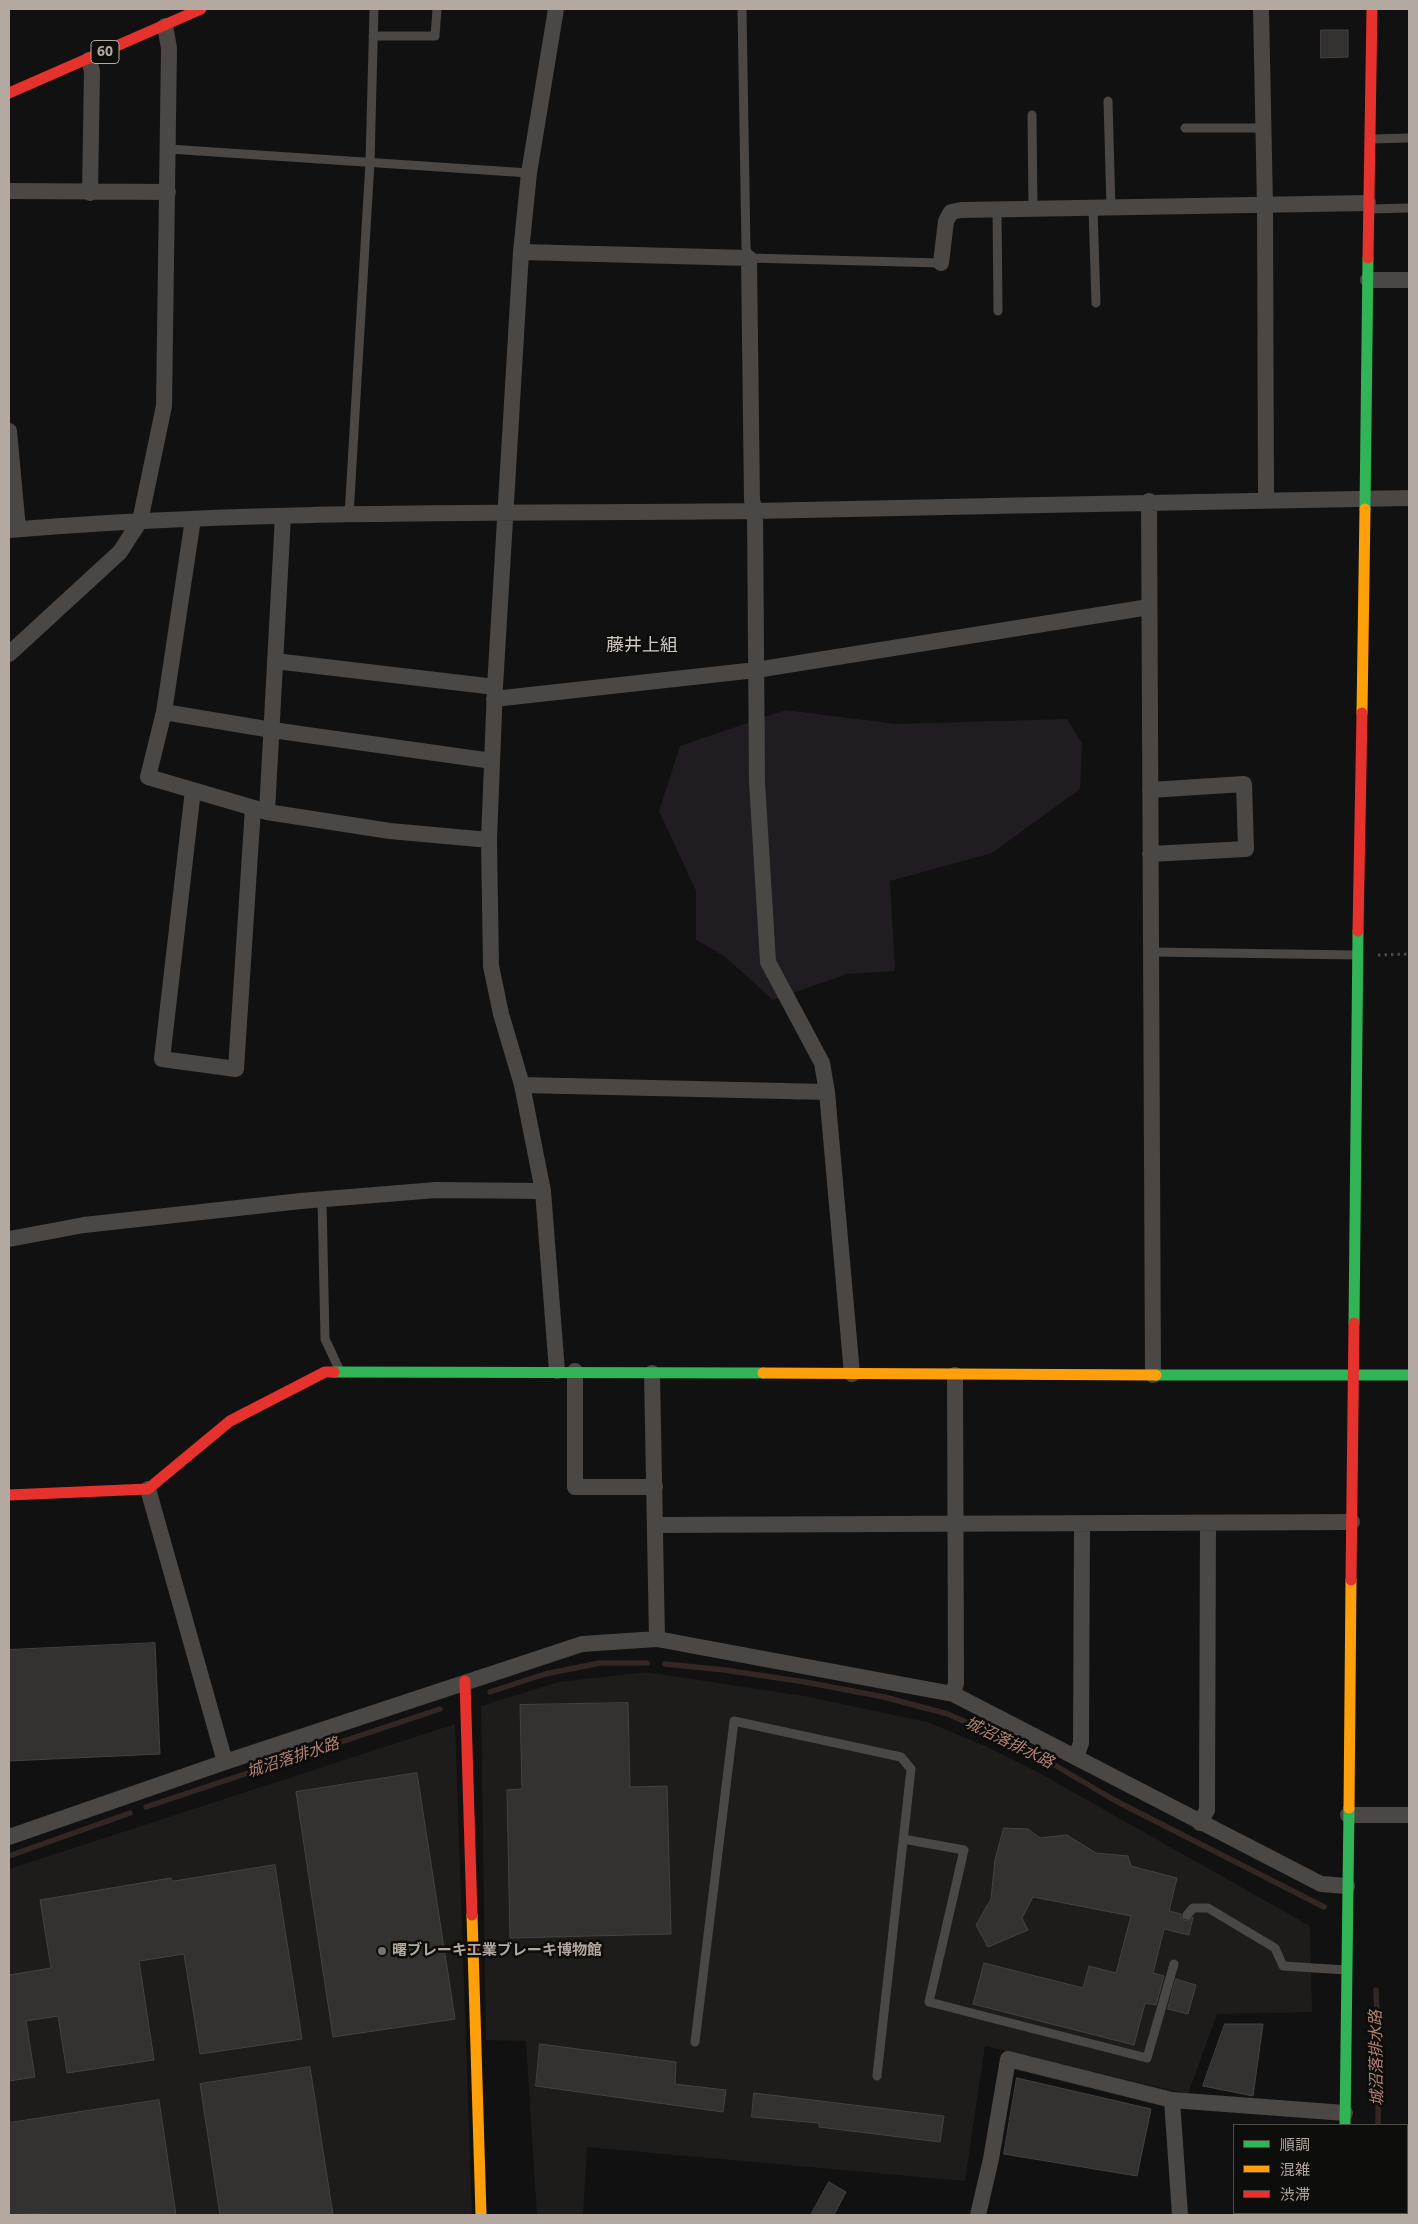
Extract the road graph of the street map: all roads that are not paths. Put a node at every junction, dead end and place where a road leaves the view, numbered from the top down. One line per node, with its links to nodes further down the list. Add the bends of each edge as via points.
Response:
1 (201, 9): 8 (street, 60)
2 (374, 9): 9 (lane)
3 (437, 9): 9 (lane, via 435,36)
4 (556, 9): 20 (street)
5 (742, 9): 32 (lane, via 746,248)
6 (1261, 9): 15 (street)
7 (1372, 9): 16 (street)
8 (165, 26): 10 (street, 60); 18 (street, via 169,48)
9 (373, 36): 19 (lane)
10 (88, 60): 11 (street, 60); 22 (street, via 92,71)
11 (9, 93)
12 (1108, 101): 27 (lane)
13 (1032, 115): 30 (lane)
14 (1185, 128): 15 (lane)
15 (1264, 128): 24 (street)
16 (1370, 138): 17 (lane); 25 (street)
17 (1409, 138)
18 (168, 149): 19 (lane); 23 (street)
19 (370, 162): 20 (lane); 45 (lane)
20 (529, 173): 31 (street)
21 (9, 191): 22 (street)
22 (90, 192): 23 (street)
23 (168, 192): 48 (street, via 164,406)
24 (1265, 205): 25 (street); 27 (street); 40 (street)
25 (1368, 206): 28 (lane); 34 (street)
26 (1093, 208): 27 (street); 30 (street); 36 (lane)
27 (1111, 208)
28 (1409, 208)
29 (997, 209): 30 (street); 33 (street, via 951,212 946,221); 37 (lane)
30 (1033, 209)
31 (522, 252): 32 (street); 44 (street)
32 (749, 258): 33 (lane); 43 (street, via 752,500)
33 (941, 263)
34 (1368, 280): 35 (street); 41 (street)
35 (1409, 280)
36 (1096, 304)
37 (998, 311)
38 (9, 432): 49 (street)
39 (1409, 498): 41 (street)
40 (1266, 499): 41 (street); 42 (street)
41 (1365, 499): 64 (street)
42 (1149, 501): 43 (street); 50 (street)
43 (755, 510): 44 (street); 53 (street)
44 (504, 512): 45 (street); 54 (street)
45 (349, 515): 46 (street)
46 (283, 516): 47 (street); 52 (street)
47 (193, 519): 48 (street); 55 (street)
48 (140, 522): 49 (street); 51 (street, via 120,552)
49 (13, 529)
50 (1149, 607): 53 (street); 59 (street)
51 (9, 654)
52 (275, 661): 54 (street); 56 (street)
53 (756, 670): 54 (street); 66 (street, via 757,782 768,962 822,1063)
54 (494, 693): 57 (street)
55 (164, 712): 56 (street); 58 (street, via 148,777)
56 (272, 730): 57 (street); 60 (street)
57 (492, 761): 61 (street)
58 (193, 790): 60 (street); 60 (street, via 162,1060 236,1069)
59 (1150, 790): 62 (street); 62 (street, via 1244,784 1246,849)
60 (260, 810): 61 (street, via 390,831)
61 (489, 840): 65 (street, via 491,966)
62 (1150, 854): 63 (street)
63 (1151, 952): 64 (lane); 77 (street)
64 (1358, 955): 75 (street)
65 (522, 1085): 66 (street); 67 (street)
66 (827, 1092): 74 (street)
67 (543, 1191): 68 (street, via 436,1190); 70 (street)
68 (322, 1200): 69 (street, via 84,1225); 72 (lane, via 325,1339)
69 (9, 1239)
70 (556, 1371): 71 (street); 72 (street)
71 (575, 1371): 73 (street); 79 (street, via 575,1487)
72 (340, 1372): 80 (street, via 325,1372 230,1421)
73 (652, 1373): 74 (street); 79 (street)
74 (852, 1374): 76 (street)
75 (1352, 1374): 77 (street); 78 (street); 82 (street)
76 (955, 1375): 77 (street); 83 (street)
77 (1153, 1375)
78 (1409, 1375)
79 (655, 1487): 85 (street)
80 (148, 1489): 81 (street); 91 (street)
81 (9, 1495)
82 (1352, 1522): 84 (street); 92 (street)
83 (955, 1523): 85 (street); 86 (street); 89 (street, via 956,1683)
84 (1208, 1524): 86 (street); 94 (street, via 1207,1810)
85 (656, 1525): 87 (street)
86 (1082, 1525): 90 (street, via 1081,1743)
87 (657, 1639): 88 (street, via 582,1644); 89 (street)
88 (466, 1681): 91 (street); 105 (street)
89 (952, 1694): 90 (street)
90 (1076, 1757): 94 (street)
91 (225, 1762): 95 (street)
92 (1348, 1815): 93 (street); 97 (street)
93 (1409, 1816)
94 (1200, 1823): 97 (street, via 1321,1884)
95 (9, 1838)
96 (903, 1839): 99 (lane, via 964,1850 929,2002 1147,2058); 101 (lane, via 911,1770 901,1757 734,1721); 102 (lane)
97 (1347, 1886): 100 (street)
98 (1187, 1915): 100 (lane, via 1193,1908 1208,1908 1275,1948 1283,1966)
99 (1174, 1964)
100 (1346, 1970): 104 (street)
101 (695, 2042)
102 (877, 2076)
103 (1172, 2100): 104 (street); 106 (street, via 1008,2059 992,2159); 107 (street)
104 (1345, 2119)
105 (481, 2215)
106 (978, 2215)
107 (1180, 2215)

